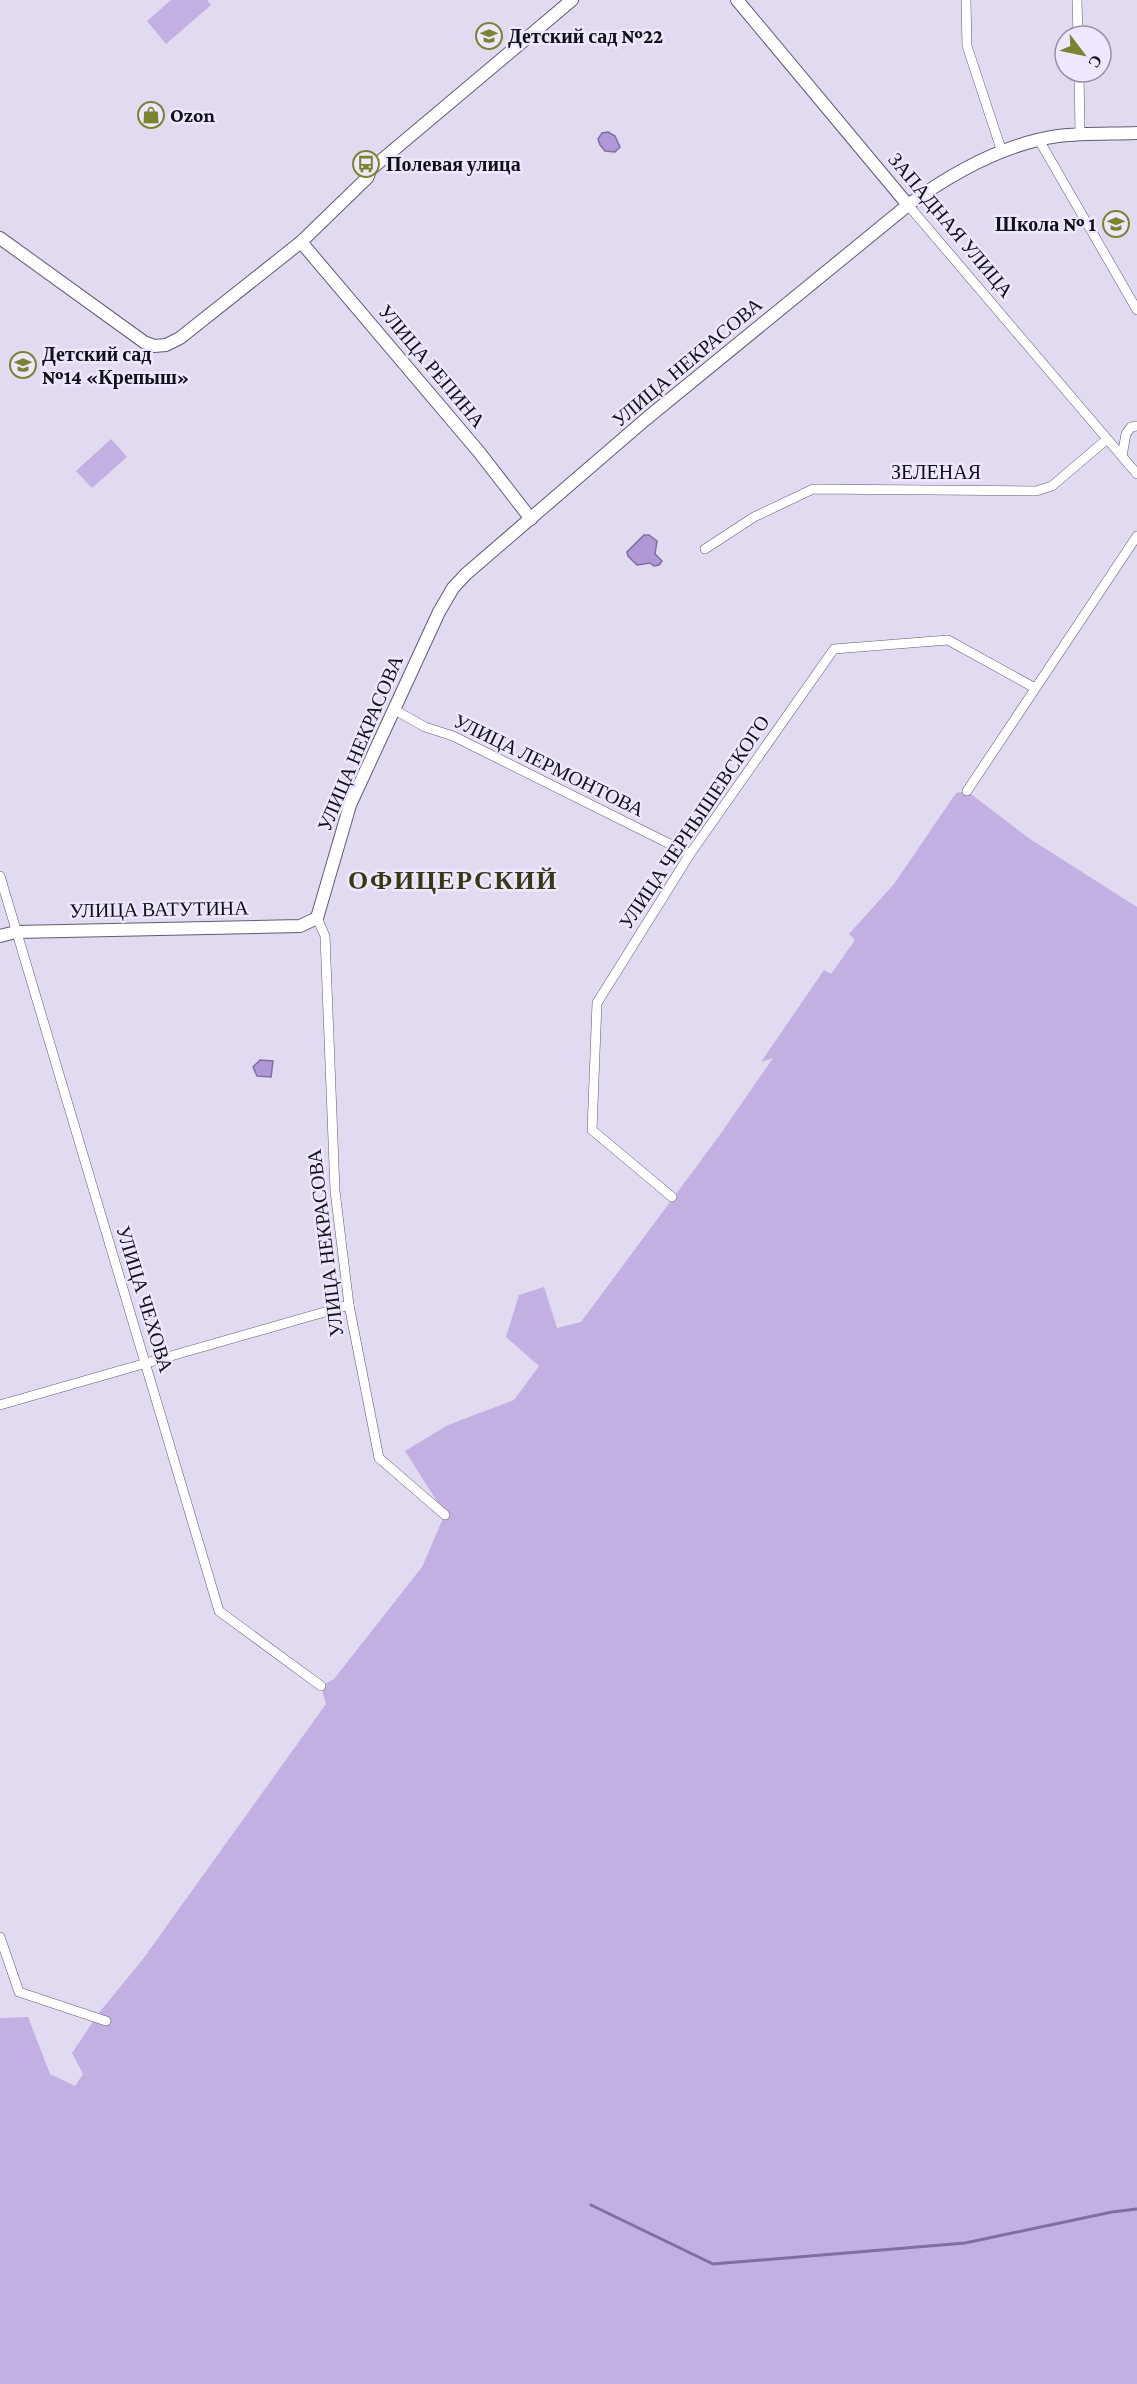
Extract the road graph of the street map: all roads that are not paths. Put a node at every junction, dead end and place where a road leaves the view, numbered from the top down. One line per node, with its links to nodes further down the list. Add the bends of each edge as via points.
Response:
1 (572, 0): 13 (street, via 371,169 367,178)
2 (737, 0): 11 (street, ЗАПАДНАЯ УЛИЦА)
3 (966, 0): 10 (street, via 967,46)
4 (1077, 0): 5 (street)
5 (1078, 24)
6 (1079, 84): 8 (street)
7 (1137, 133): 8 (street, УЛИЦА НЕКРАСОВА)
8 (1080, 135): 9 (street, УЛИЦА НЕКРАСОВА)
9 (1039, 140): 10 (street, УЛИЦА НЕКРАСОВА); 14 (street)
10 (1002, 152): 11 (street, УЛИЦА НЕКРАСОВА, via 942,180)
11 (908, 205): 16 (street, ЗАПАДНАЯ УЛИЦА); 19 (street, УЛИЦА НЕКРАСОВА, via 646,419)
12 (0, 238): 13 (street, via 154,346 180,339)
13 (301, 242): 19 (street, УЛИЦА РЕПИНА, via 472,443)
14 (1137, 310)
15 (1137, 426): 17 (street, via 1126,434)
16 (1106, 440): 17 (street, ЗАПАДНАЯ УЛИЦА); 21 (street, ЗЕЛЕНАЯ, via 1052,486 1036,491 813,489 754,517)
17 (1122, 456): 18 (street, ЗАПАДНАЯ УЛИЦА)
18 (1137, 474)
19 (531, 519): 23 (street, УЛИЦА НЕКРАСОВА, via 453,588)
20 (1137, 536): 22 (street)
21 (705, 549)
22 (1035, 688): 24 (street); 25 (street, УЛИЦА ЧЕРНЫШЕВСКОГО, via 948,640 834,649)
23 (393, 709): 25 (street, УЛИЦА ЛЕРМОНТОВА); 27 (street, УЛИЦА НЕКРАСОВА, via 350,805)
24 (968, 791)
25 (690, 854): 30 (street, УЛИЦА ЧЕРНЫШЕВСКОГО, via 597,1003 592,1130)
26 (0, 876): 28 (street, УЛИЦА ЧЕХОВА)
27 (317, 918): 28 (street, УЛИЦА ВАТУТИНА, via 300,926); 31 (street, УЛИЦА НЕКРАСОВА, via 325,936 334,1191)
28 (16, 932): 29 (street, УЛИЦА ВАТУТИНА); 32 (street, УЛИЦА ЧЕХОВА)
29 (0, 936)
30 (672, 1197)
31 (349, 1305): 32 (street); 34 (street, УЛИЦА НЕКРАСОВА, via 379,1458)
32 (146, 1364): 33 (street); 35 (street, УЛИЦА ЧЕХОВА, via 219,1611)
33 (0, 1405)
34 (445, 1515)
35 (321, 1686)
36 (0, 1937): 37 (street, via 19,1992)
37 (106, 2020)

